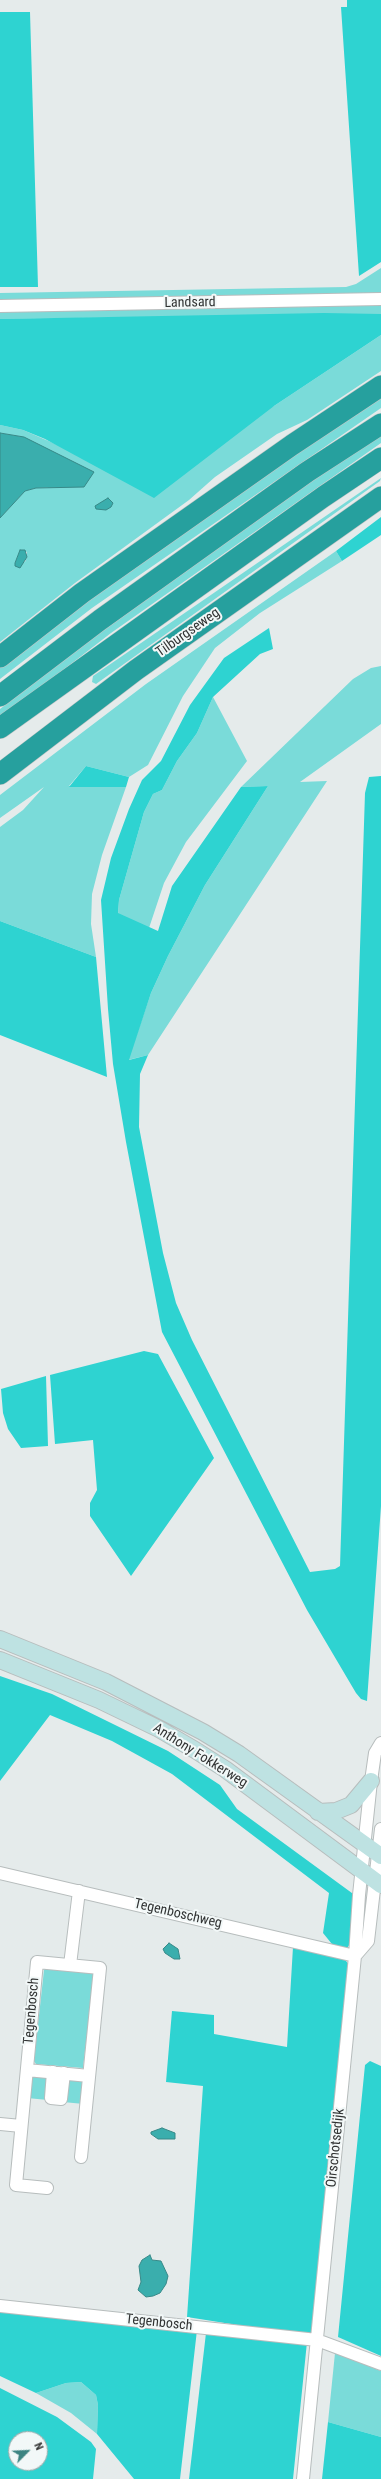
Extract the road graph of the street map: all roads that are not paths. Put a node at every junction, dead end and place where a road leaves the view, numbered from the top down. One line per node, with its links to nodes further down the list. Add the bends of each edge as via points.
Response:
1 (381, 299): 2 (street, Landsard)
2 (0, 306)
3 (381, 386): 7 (highway, via 292,444 89,589)
4 (381, 424): 8 (highway, via 307,472 112,611)
5 (381, 458): 9 (highway)
6 (381, 497): 10 (highway, Tilburgseweg, via 136,670)
7 (0, 657)
8 (0, 696)
9 (0, 728)
10 (0, 774)
11 (0, 1639): 15 (main road, Anthony Fokkerweg, via 106,1682 167,1712 239,1754)
12 (0, 1660): 19 (main road, Anthony Fokkerweg, via 99,1700 183,1743 225,1769)
13 (381, 1743): 14 (street, Oirschotsedijk, via 375,1753)
14 (371, 1781): 15 (main road, via 355,1802 347,1807 336,1811); 17 (street, Oirschotsedijk)
15 (318, 1812): 17 (main road, Anthony Fokkerweg)
16 (381, 1829): 18 (street)
17 (364, 1845): 18 (main road, Anthony Fokkerweg); 19 (street, Oirschotsedijk)
18 (380, 1855): 21 (street)
19 (362, 1871): 21 (main road, Anthony Fokkerweg); 23 (street, Oirschotsedijk)
20 (0, 1873): 22 (street, Tegenboschweg)
21 (378, 1883): 23 (street, via 368,1941)
22 (79, 1891): 23 (street, Tegenboschweg); 24 (street)
23 (355, 1956): 32 (street, Oirschotsedijk)
24 (70, 1965): 25 (street, Tegenbosch, via 37,1962); 26 (street, Tegenbosch, via 100,1968)
25 (27, 2070): 26 (street); 28 (street, Tegenbosch)
26 (89, 2076): 29 (street, Tegenbosch)
27 (0, 2124): 28 (street)
28 (21, 2126): 30 (street, Tegenbosch, via 16,2185)
29 (81, 2157)
30 (47, 2188)
31 (0, 2306): 32 (street, Tegenbosch)
32 (317, 2340): 33 (street); 34 (street, Oirschotsedijk)
33 (381, 2364)
34 (303, 2479)

